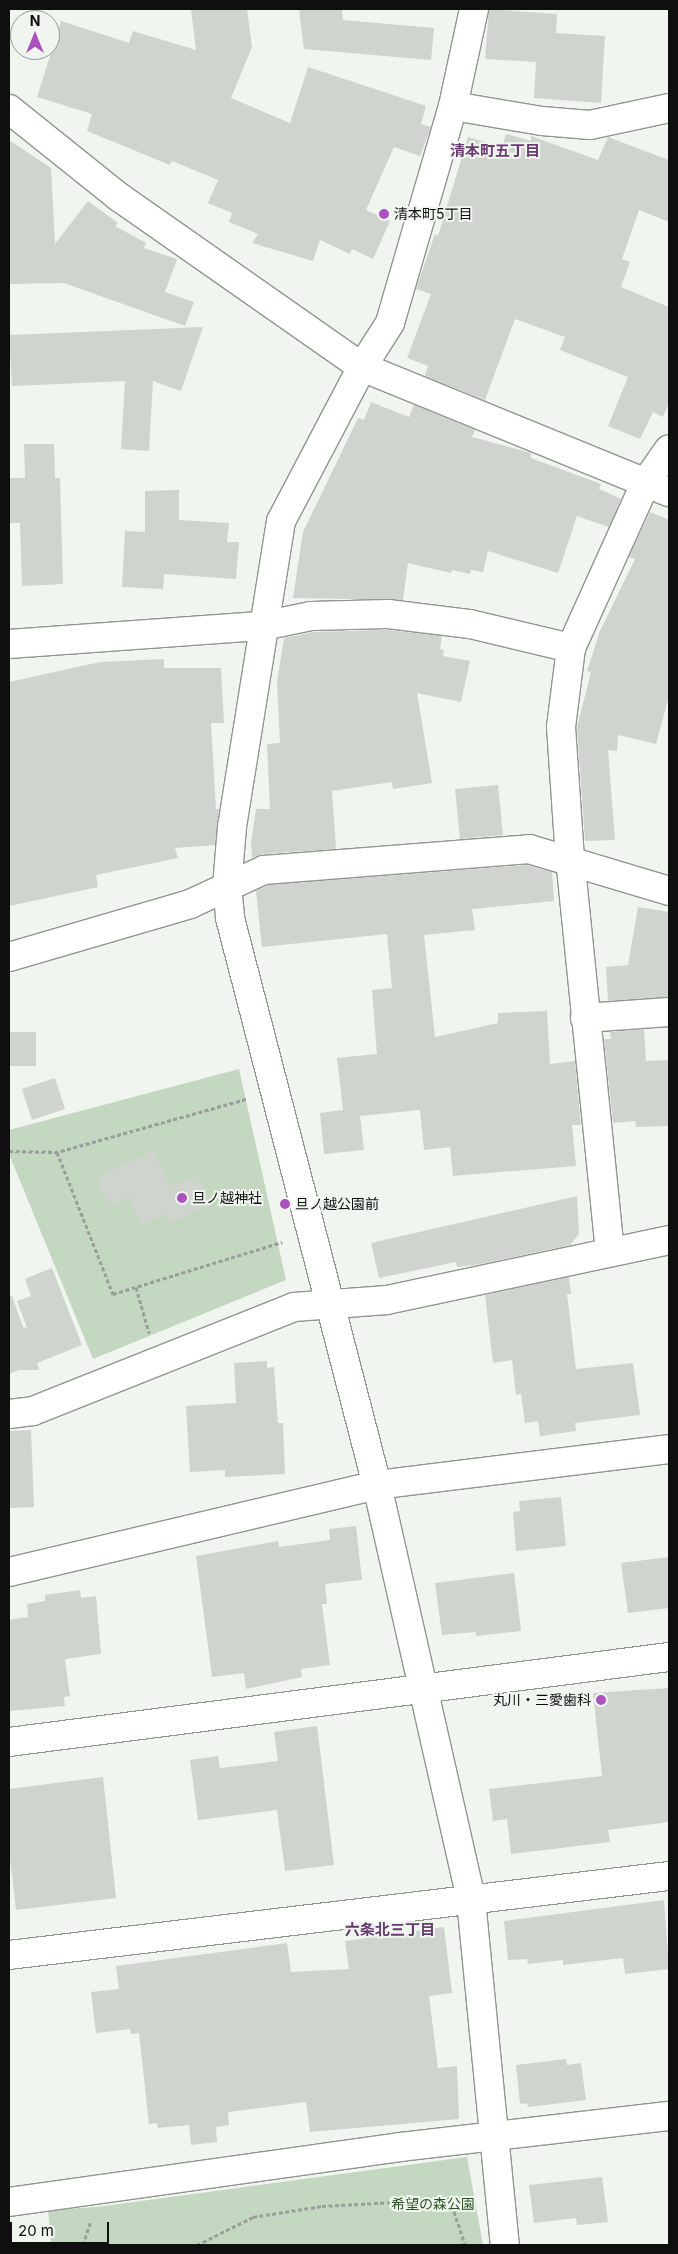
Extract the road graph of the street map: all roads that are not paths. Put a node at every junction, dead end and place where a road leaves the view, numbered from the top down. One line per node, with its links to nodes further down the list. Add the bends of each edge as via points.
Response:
1 (474, 9): 2 (street)
2 (453, 106): 4 (street, via 542,121 590,125); 5 (street, via 390,323)
3 (9, 108): 5 (street, via 119,197)
4 (669, 108)
5 (362, 367): 7 (street); 8 (street, via 281,521)
6 (669, 449): 7 (street)
7 (658, 487): 10 (street)
8 (263, 626): 9 (street); 10 (street, via 311,616 388,614 470,624); 12 (street, via 232,828)
9 (9, 644)
10 (571, 648): 11 (street, via 561,727)
11 (570, 859): 12 (street, via 529,849 264,870); 13 (street); 16 (street)
12 (227, 887): 14 (street, via 190,904); 19 (street, via 230,918)
13 (669, 891)
14 (9, 957)
15 (669, 1012): 16 (street)
16 (585, 1018): 18 (street)
17 (669, 1240): 18 (street)
18 (610, 1252): 19 (street, via 387,1300)
19 (330, 1306): 20 (street, via 294,1306 33,1411); 22 (street)
20 (9, 1414)
21 (669, 1449): 22 (street)
22 (377, 1485): 23 (street); 25 (street)
23 (9, 1572)
24 (669, 1657): 25 (street)
25 (423, 1688): 26 (street); 28 (street)
26 (9, 1742)
27 (669, 1876): 28 (street)
28 (471, 1900): 29 (street); 31 (street)
29 (9, 1955)
30 (669, 2116): 31 (street)
31 (494, 2136): 32 (street); 33 (street)
32 (9, 2202)
33 (505, 2245)

